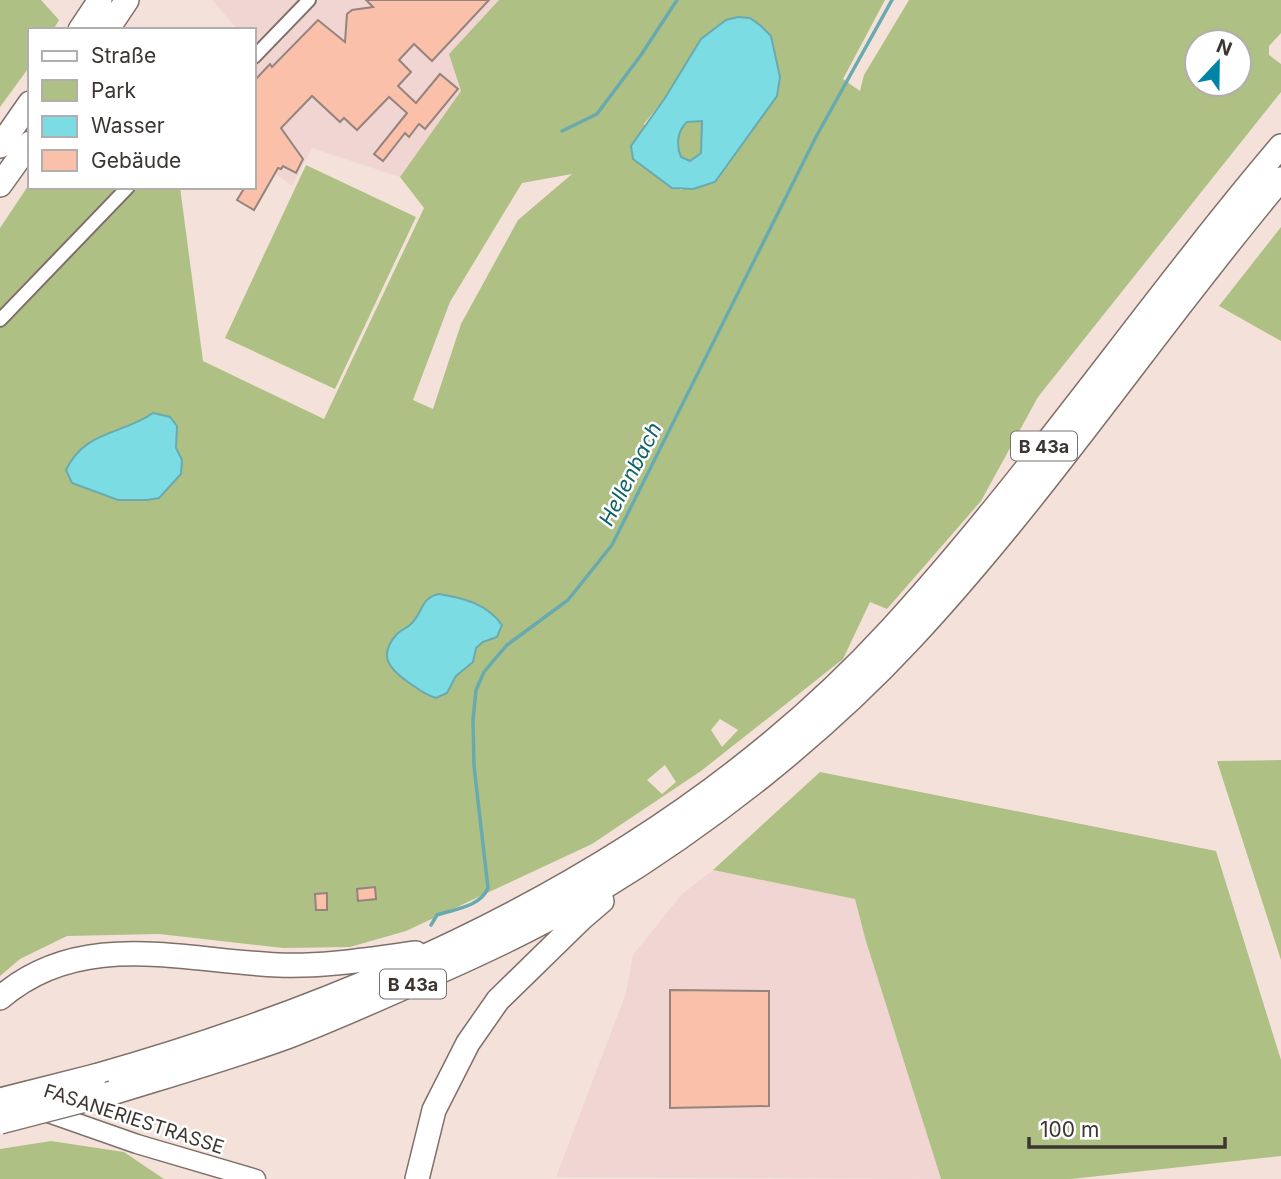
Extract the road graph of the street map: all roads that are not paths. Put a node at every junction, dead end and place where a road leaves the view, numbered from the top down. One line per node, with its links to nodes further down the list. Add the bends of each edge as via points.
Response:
1 (100, 0): 4 (highway)
2 (127, 0): 5 (highway)
3 (309, 0): 6 (street)
4 (81, 28)
5 (108, 28)
6 (256, 55)
7 (28, 106): 8 (highway)
8 (0, 146)
9 (28, 146): 12 (highway)
10 (1281, 146): 16 (highway, B 43a, via 1005,498 846,674 733,772 624,849 565,887)
11 (1281, 179): 15 (highway, B 43a, via 1017,516 913,637 799,746)
12 (0, 185)
13 (126, 189): 14 (street)
14 (0, 320)
15 (691, 828): 19 (highway, B 43a, bridge, via 600,890 494,947 374,1002 288,1036 112,1093); 21 (highway, via 581,919 498,1000 468,1043 439,1099)
16 (440, 950): 17 (highway, via 308,965 99,954 55,966); 18 (highway, B 43a, bridge, via 334,996 182,1050)
17 (0, 998)
18 (0, 1099): 20 (street, FASANERIESTRASSE)
19 (0, 1122)
20 (256, 1179)
21 (417, 1179)

